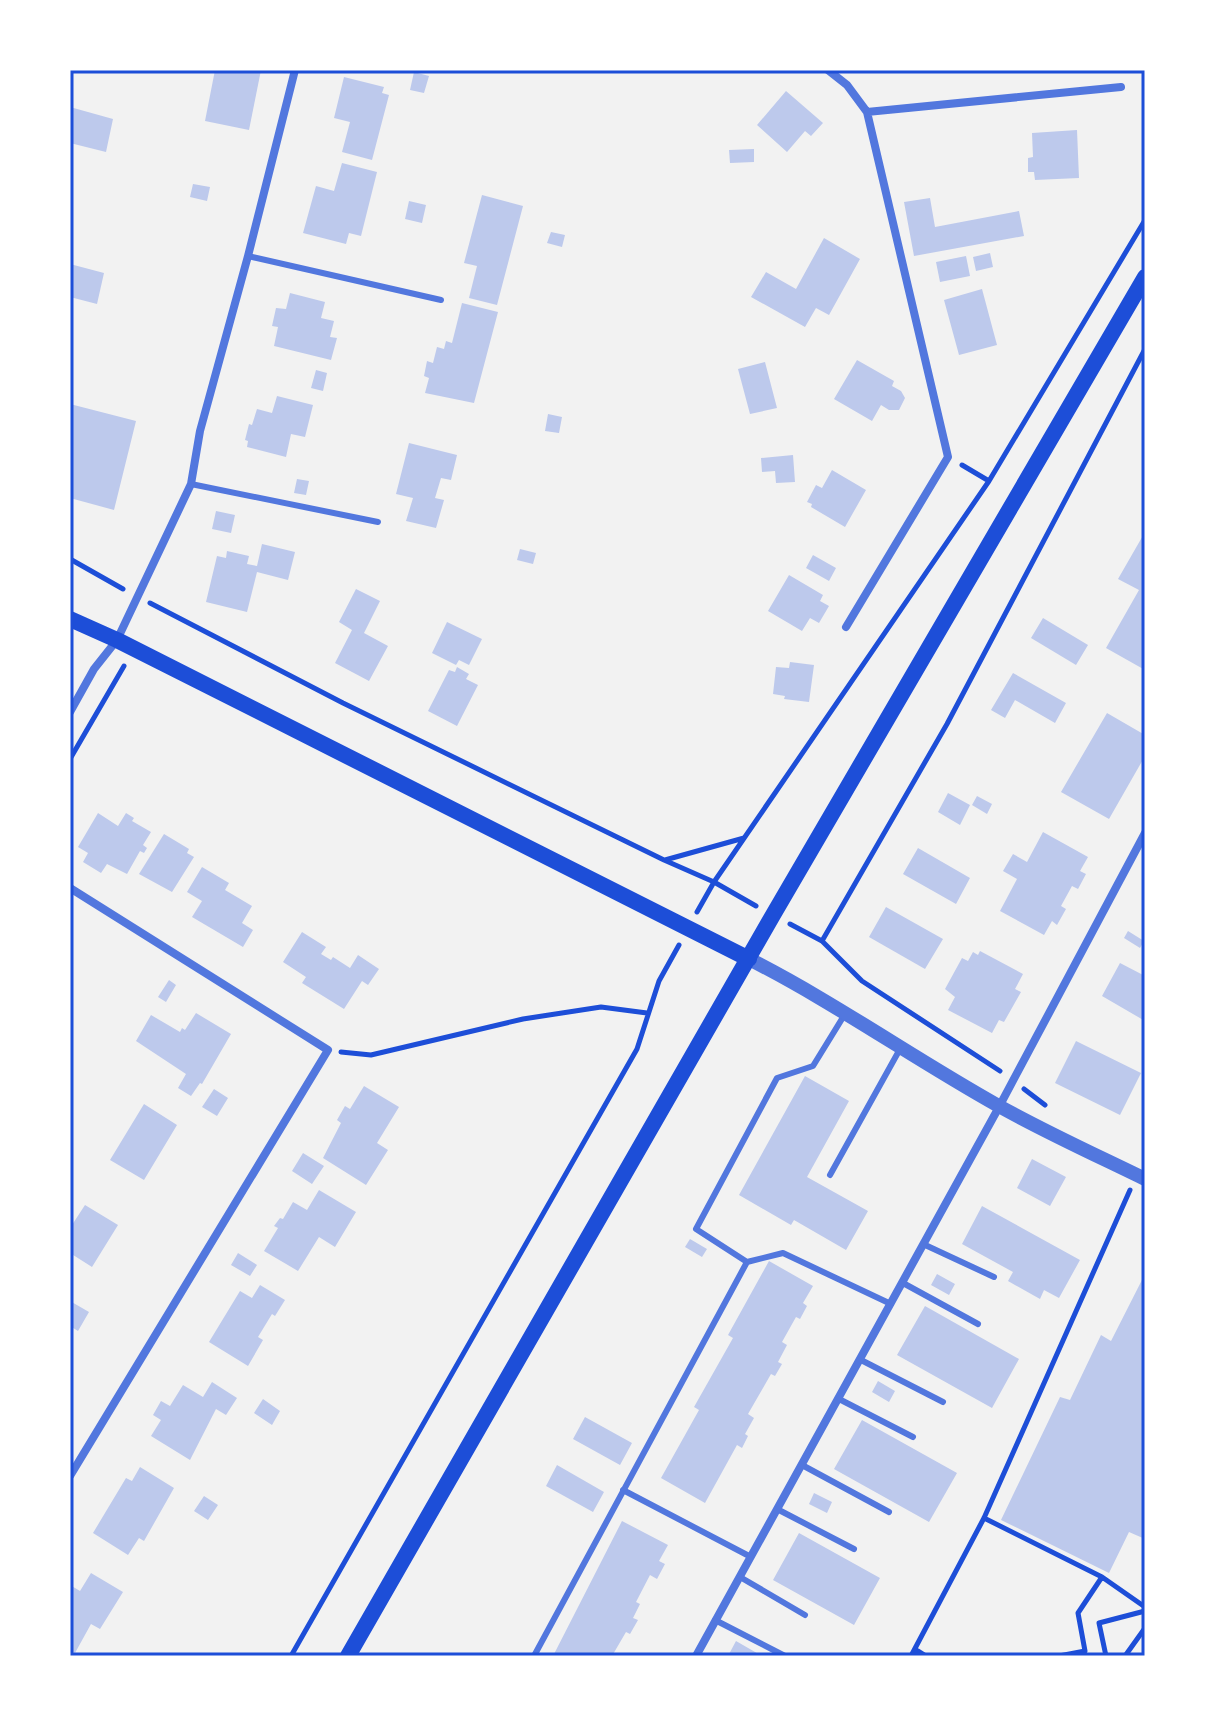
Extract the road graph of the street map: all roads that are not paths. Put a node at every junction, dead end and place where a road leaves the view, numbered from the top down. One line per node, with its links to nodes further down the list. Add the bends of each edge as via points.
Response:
1 (295, 70): 5 (street)
2 (828, 70): 4 (street)
3 (1121, 87): 4 (street)
4 (867, 112): 11 (street, via 948,457)
5 (248, 256): 7 (lane); 8 (street, via 200,431)
6 (1145, 277): 16 (main road)
7 (441, 300)
8 (191, 484): 9 (lane); 12 (street)
9 (378, 522)
10 (70, 619): 12 (main road)
11 (846, 627)
12 (117, 640): 13 (street); 16 (main road)
13 (70, 712)
14 (1145, 833): 19 (street)
15 (70, 888): 33 (street, via 328,1050)
16 (749, 959): 17 (street); 42 (main road)
17 (845, 1014): 18 (street); 23 (lane, via 813,1066 777,1078 696,1229)
18 (900, 1049): 19 (street); 20 (lane)
19 (999, 1107): 21 (street); 22 (street)
20 (830, 1175)
21 (1141, 1177)
22 (923, 1244): 24 (lane); 25 (street)
23 (747, 1262): 26 (lane, via 783,1253); 34 (lane)
24 (994, 1277)
25 (903, 1283): 26 (street); 27 (lane)
26 (891, 1304): 28 (street)
27 (978, 1324)
28 (861, 1360): 29 (street); 30 (lane)
29 (839, 1399): 31 (lane); 32 (street)
30 (943, 1402)
31 (913, 1437)
32 (802, 1465): 35 (street); 36 (lane)
33 (70, 1476)
34 (623, 1490): 38 (lane); 43 (lane)
35 (777, 1509): 37 (lane); 38 (street)
36 (889, 1512)
37 (854, 1549)
38 (751, 1557): 39 (street)
39 (740, 1577): 40 (lane); 41 (street)
40 (805, 1615)
41 (715, 1620): 44 (street); 45 (lane)
42 (348, 1656)
43 (534, 1656)
44 (696, 1656)
45 (785, 1656)

